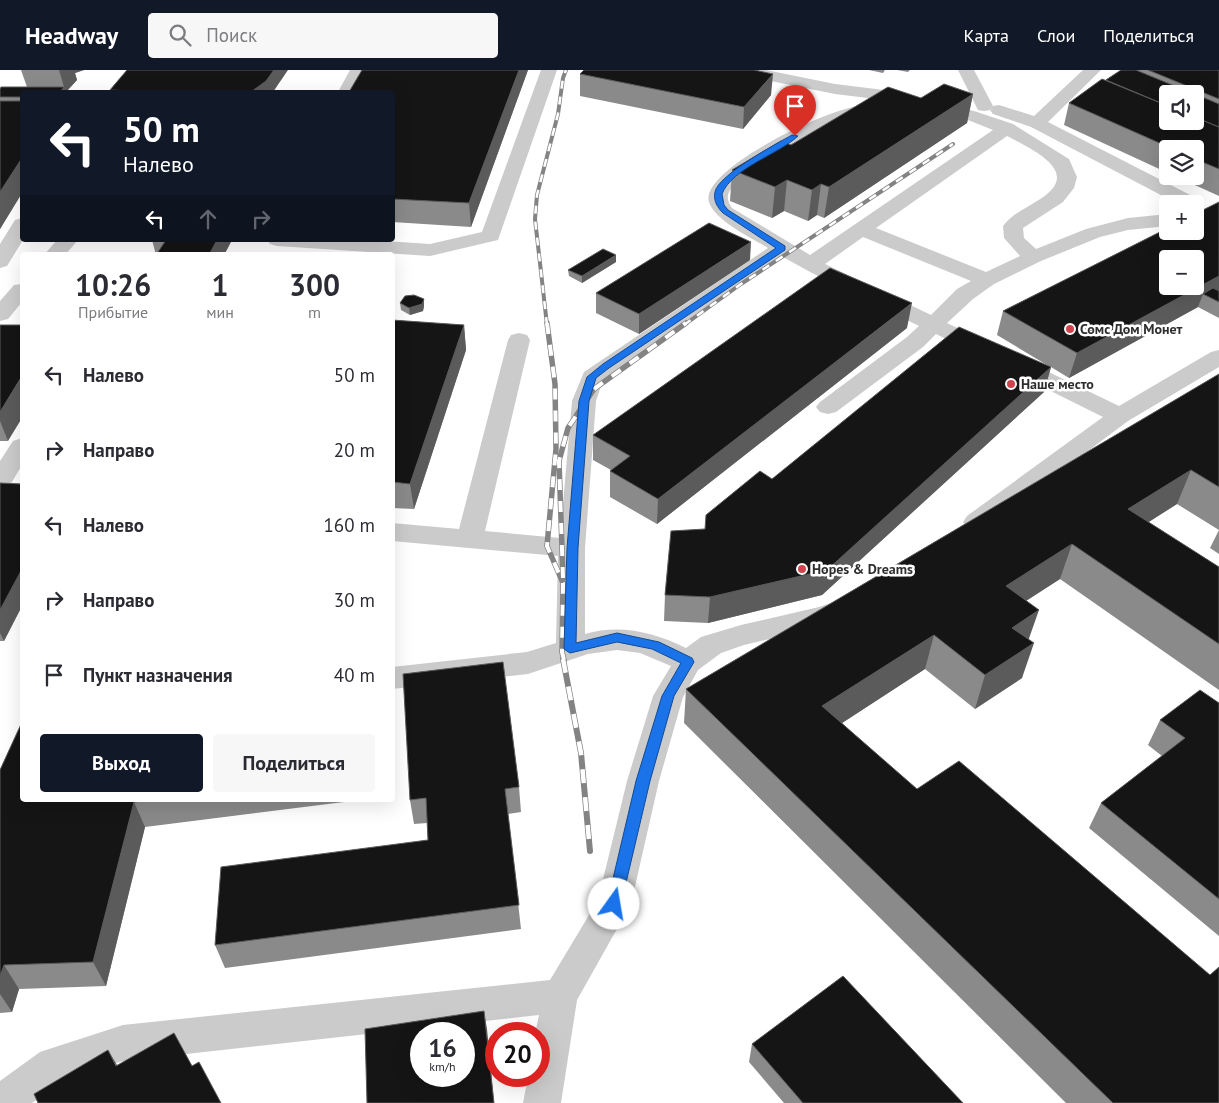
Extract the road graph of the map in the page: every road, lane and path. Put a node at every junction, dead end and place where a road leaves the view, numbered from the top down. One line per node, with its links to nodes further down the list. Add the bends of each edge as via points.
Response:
1 (358, 70): 8 (lane)
2 (549, 70): 18 (lane, via 492,236 430,250)
3 (740, 70): 7 (lane)
4 (820, 70): 7 (lane)
5 (966, 70): 10 (lane)
6 (1093, 70): 11 (lane)
7 (807, 84): 9 (lane)
8 (347, 90)
9 (914, 102): 10 (lane); 12 (lane, via 969,114); 19 (lane, via 853,113 807,130 759,156 720,188 718,199 726,212)
10 (984, 106): 11 (lane)
11 (1037, 124): 13 (lane)
12 (1008, 128): 16 (lane); 21 (lane, via 1062,163 1067,171 1068,179 1053,200 1023,216 1011,227 1016,241)
13 (1170, 195)
14 (1159, 221): 21 (lane, via 1113,227)
15 (20, 227): 22 (lane)
16 (861, 229): 23 (lane); 24 (lane)
17 (66, 242): 20 (lane)
18 (308, 242)
19 (782, 248): 23 (lane); 39 (lane, via 592,377 584,401 592,428)
20 (57, 252)
21 (1034, 257): 24 (lane)
22 (0, 262)
23 (811, 264): 29 (lane, via 824,281)
24 (987, 280): 29 (lane, via 965,294)
25 (20, 292): 26 (lane)
26 (0, 314)
27 (20, 319): 28 (lane)
28 (0, 320)
29 (933, 324): 32 (lane, via 915,342); 33 (lane)
30 (519, 340): 38 (lane)
31 (1219, 357): 33 (lane)
32 (828, 407)
33 (1120, 416): 37 (lane)
34 (20, 451): 35 (lane)
35 (8, 479)
36 (395, 532): 38 (lane)
37 (955, 537)
38 (470, 539): 39 (lane)
39 (572, 548): 41 (lane)
40 (859, 598): 42 (lane, via 826,616 711,645)
41 (570, 649): 42 (lane, via 617,638 655,645); 43 (lane, via 528,663)
42 (688, 662): 44 (lane, via 668,696 643,781 614,904)
43 (395, 678)
44 (560, 996): 45 (lane, via 123,1043 53,1065); 46 (lane)
45 (2, 1103)
46 (542, 1103)

